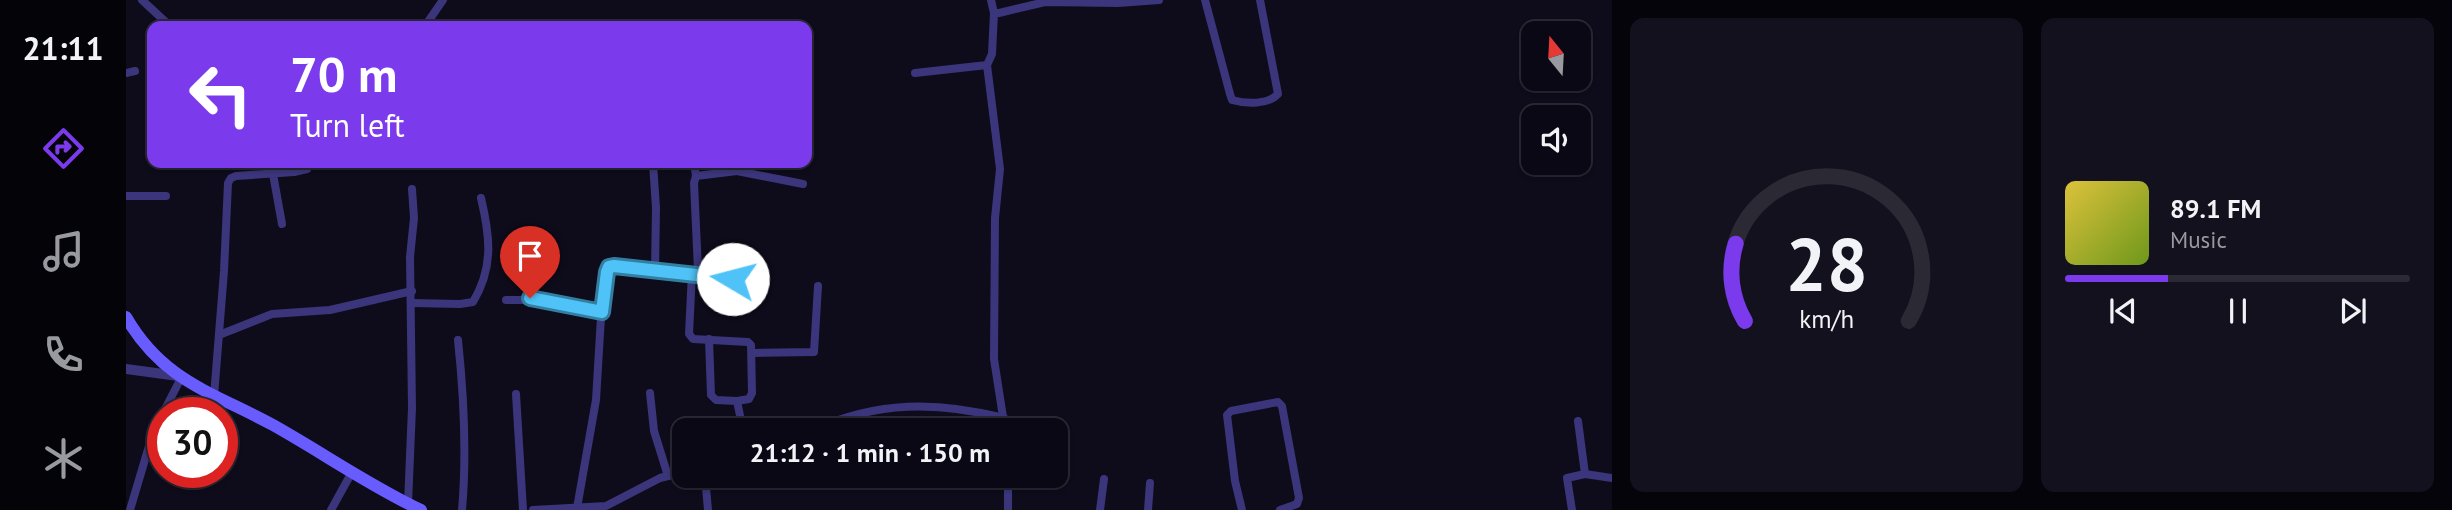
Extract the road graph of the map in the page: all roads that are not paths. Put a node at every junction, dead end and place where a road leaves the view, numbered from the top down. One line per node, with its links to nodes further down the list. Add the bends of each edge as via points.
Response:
1 (142, 0): 8 (street)
2 (443, 0): 9 (street)
3 (991, 0): 7 (street)
4 (1159, 0): 7 (street, via 1045,2)
5 (1205, 0): 6 (street, via 1232,100 1241,103 1267,101 1278,94)
6 (1259, 0)
7 (994, 13): 10 (street)
8 (165, 21)
9 (428, 21)
10 (987, 65): 11 (street); 47 (street, via 1000,169 995,359)
11 (915, 73)
12 (653, 168): 25 (street)
13 (695, 168): 18 (street)
14 (733, 168): 18 (street)
15 (742, 168): 19 (street)
16 (307, 169): 17 (street)
17 (273, 174): 24 (street); 34 (street, via 236,176 228,183)
18 (696, 176): 26 (street, via 699,263)
19 (803, 184)
20 (412, 189): 29 (street)
21 (126, 196): 22 (street)
22 (166, 196)
23 (481, 198): 31 (street, via 489,258 473,302)
24 (282, 224)
25 (655, 272): 26 (street); 32 (street, via 609,267)
26 (692, 274): 27 (street); 35 (street, via 689,334 693,339)
27 (733, 279)
28 (818, 286): 37 (street, via 814,352)
29 (412, 291): 31 (street); 34 (street, via 322,311 272,314)
30 (506, 300): 32 (street, via 542,300)
31 (412, 303): 59 (street)
32 (602, 312): 61 (street, via 596,400)
33 (126, 317): 39 (main road, via 153,356)
34 (219, 335): 42 (street)
35 (709, 339): 37 (street, via 748,342); 44 (street, via 713,398)
36 (458, 340): 64 (street, via 465,404)
37 (752, 353): 44 (street, via 752,393 749,399)
38 (126, 369): 39 (street)
39 (179, 377): 42 (main road); 43 (street)
40 (650, 393): 53 (street, via 654,431)
41 (516, 394): 65 (street)
42 (214, 396): 50 (main road)
43 (170, 397)
44 (737, 401): 45 (street)
45 (741, 418)
46 (847, 418): 47 (street, via 921,405)
47 (1004, 418)
48 (1578, 421): 51 (street)
49 (147, 451): 60 (street)
50 (352, 472): 59 (main road); 62 (street)
51 (1586, 474): 54 (street); 73 (street, via 1567,478)
52 (672, 475): 53 (street)
53 (668, 476): 61 (street, via 613,503)
54 (1612, 478)
55 (1104, 479): 69 (street)
56 (1150, 483): 70 (street)
57 (706, 488): 67 (street)
58 (1008, 488): 68 (street)
59 (408, 504): 63 (main road)
60 (129, 507)
61 (577, 508): 66 (street)
62 (331, 510)
63 (421, 510)
64 (462, 510)
65 (523, 510)
66 (533, 510)
67 (708, 510)
68 (1007, 510)
69 (1100, 510)
70 (1148, 510)
71 (1242, 510): 72 (street, via 1227,415 1278,402 1299,498)
72 (1280, 510)
73 (1572, 510)

